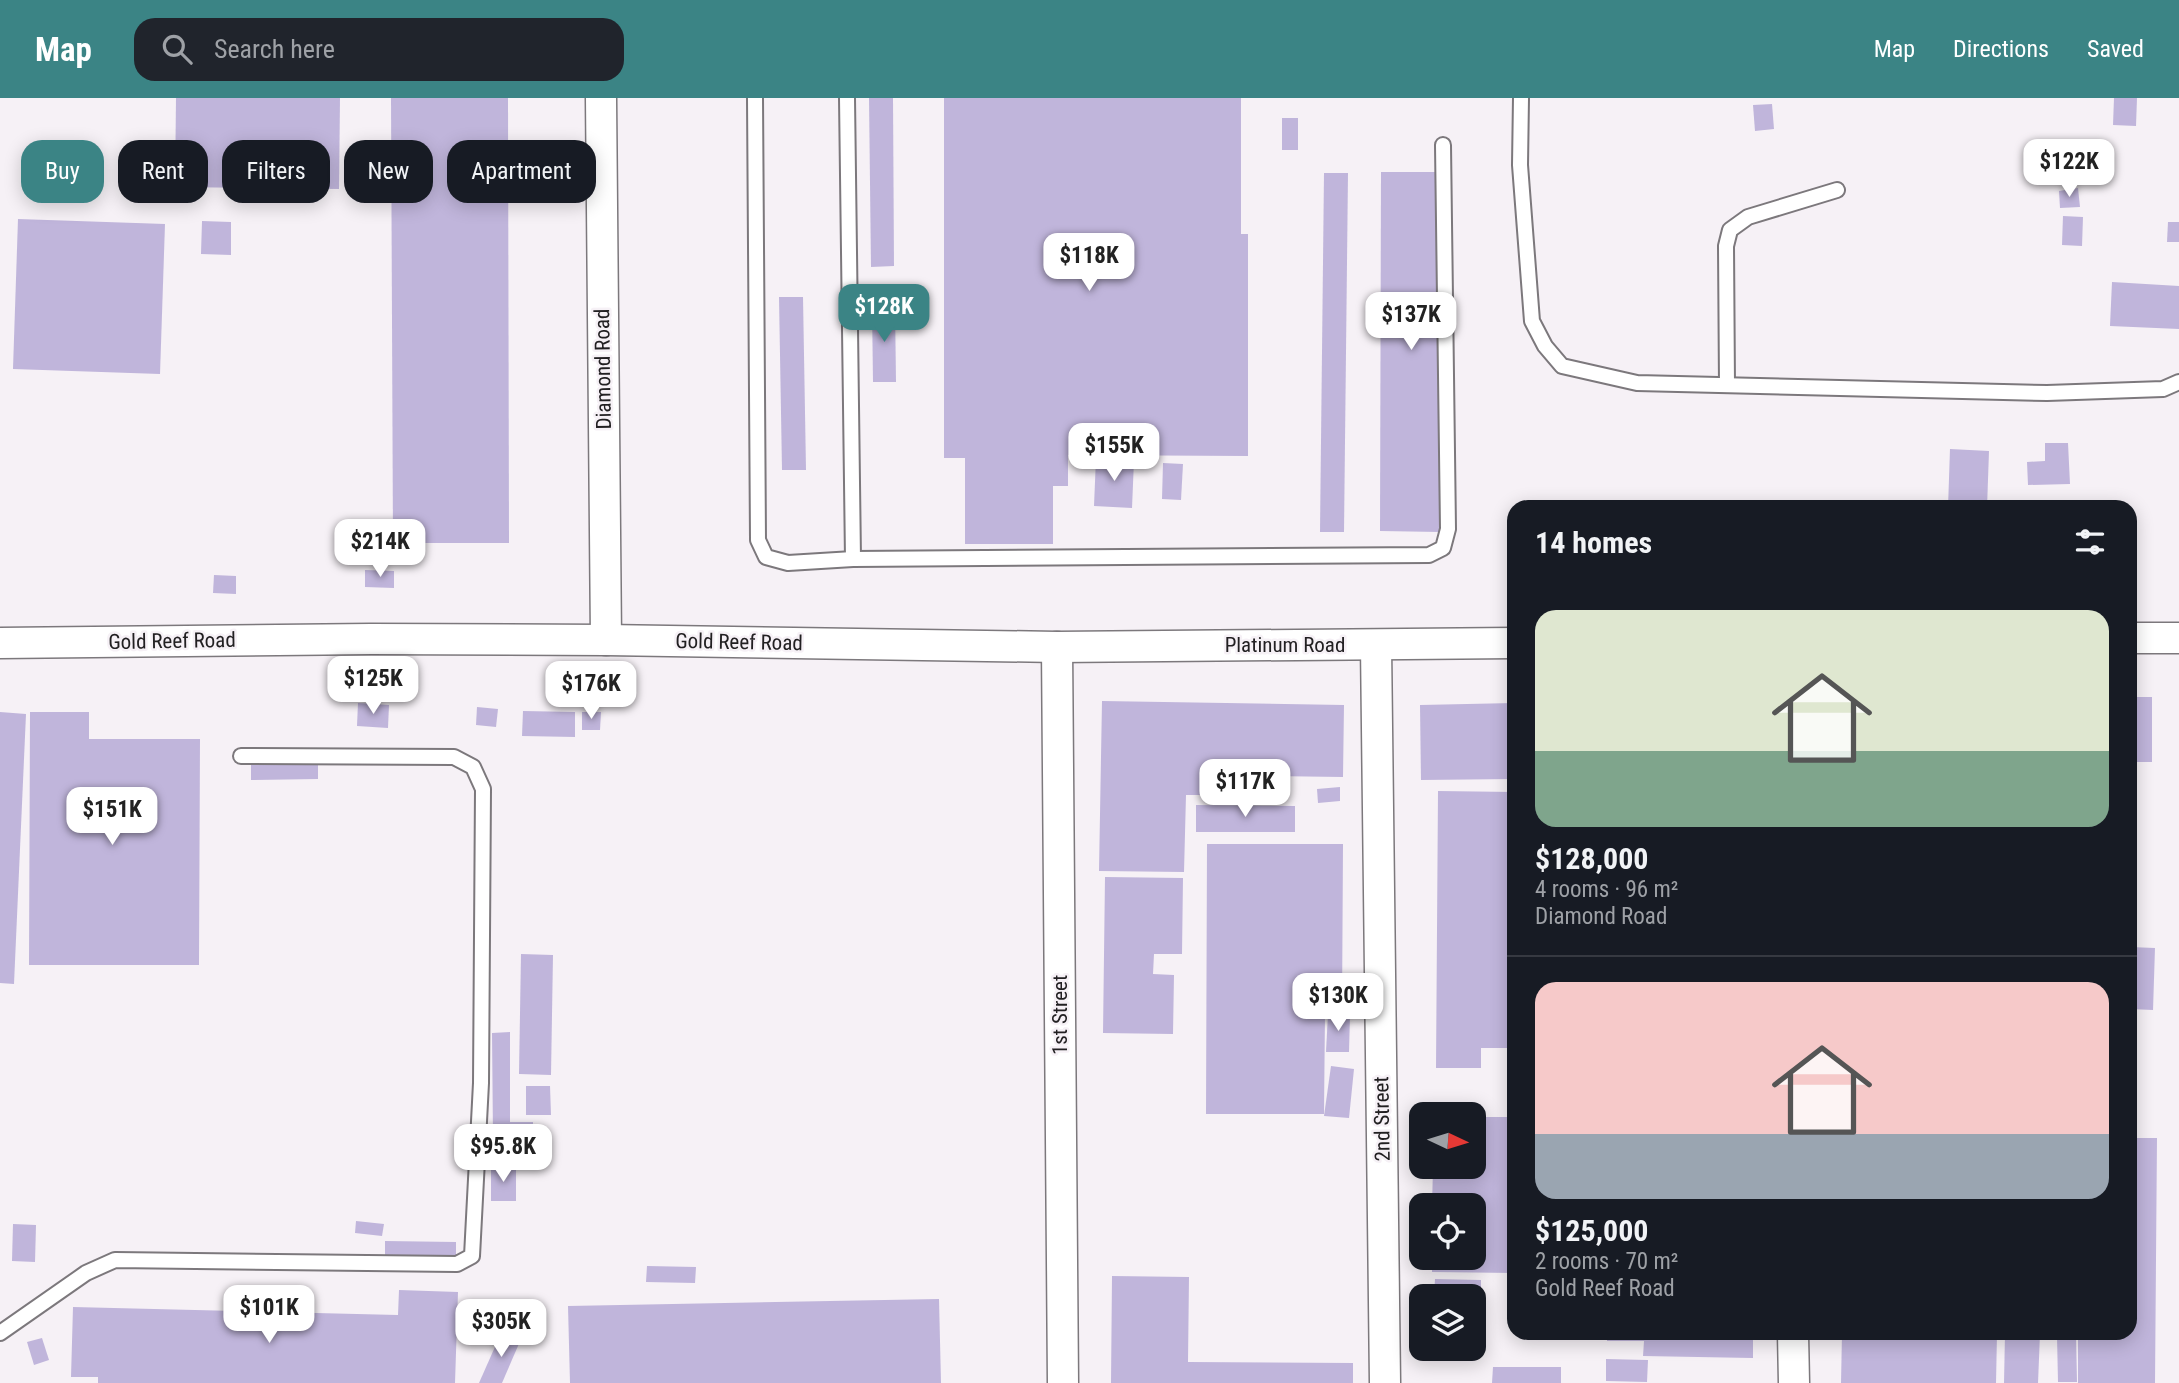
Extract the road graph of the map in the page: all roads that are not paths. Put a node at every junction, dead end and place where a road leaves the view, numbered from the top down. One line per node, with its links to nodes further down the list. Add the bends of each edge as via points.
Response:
1 (601, 98): 12 (street, Diamond Road)
2 (755, 98): 9 (lane, via 758,540 766,557 788,563)
3 (846, 98): 9 (lane)
4 (1521, 98): 8 (lane, via 1520,165 1532,321 1545,346 1562,366 1637,383)
5 (1443, 145): 9 (lane, via 1448,529 1443,548 1429,555)
6 (1837, 190): 8 (lane, via 1748,217 1730,230 1726,246)
7 (2179, 382): 8 (lane, via 2163,389 2047,393)
8 (1727, 385)
9 (853, 559)
10 (2137, 638): 11 (street)
11 (2179, 638)
12 (606, 640): 13 (street, Gold Reef Road); 16 (street, Gold Reef Road)
13 (0, 643)
14 (1507, 643): 15 (street, Platinum Road)
15 (1376, 645): 16 (street, Platinum Road); 21 (street, 2nd Street)
16 (1057, 647): 20 (street, 1st Street)
17 (241, 756): 18 (lane, via 454,757 473,767 483,789 481,1083 472,1256 457,1264 115,1260 86,1273)
18 (0, 1333)
19 (1793, 1340): 22 (street)
20 (1063, 1383)
21 (1385, 1383)
22 (1794, 1383)

